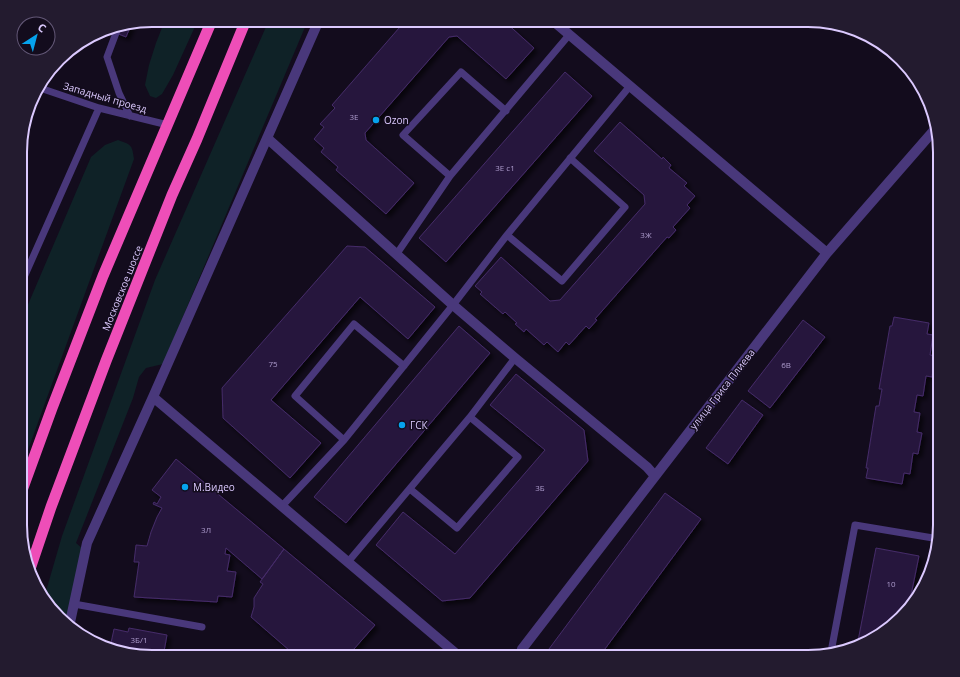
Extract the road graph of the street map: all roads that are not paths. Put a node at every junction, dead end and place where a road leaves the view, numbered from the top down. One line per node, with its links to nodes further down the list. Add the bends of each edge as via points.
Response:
1 (209, 27): 12 (highway)
2 (243, 27): 32 (highway, Московское шоссе, via 106,361)
3 (316, 27): 14 (street)
4 (560, 27): 6 (street)
5 (116, 32): 11 (lane, via 107,57)
6 (569, 35): 7 (street); 10 (lane)
7 (630, 86): 15 (lane); 18 (street)
8 (44, 89): 9 (lane, Западный проезд)
9 (99, 108): 11 (lane, Западный проезд); 20 (lane)
10 (506, 111): 16 (lane); 16 (lane, via 461,72 403,135)
11 (130, 116): 12 (lane, Западный проезд)
12 (168, 125): 28 (highway, via 103,276)
13 (932, 133): 18 (street, улица Гриса Плиева)
14 (267, 138): 19 (street); 24 (street)
15 (570, 158): 17 (lane); 17 (lane, via 625,207 562,281)
16 (450, 176): 19 (lane)
17 (507, 235): 21 (lane)
18 (828, 253): 27 (street, улица Гриса Плиева)
19 (396, 255): 21 (street)
20 (27, 270)
21 (452, 305): 22 (street); 23 (lane)
22 (515, 358): 25 (lane); 27 (street)
23 (404, 366): 26 (lane); 26 (lane, via 354,324 295,396)
24 (153, 397): 30 (street); 34 (street, via 87,543)
25 (470, 417): 29 (lane); 29 (lane, via 518,457 457,528)
26 (344, 440): 30 (lane)
27 (655, 476): 39 (street, улица Гриса Плиева)
28 (27, 477)
29 (410, 489): 33 (lane)
30 (282, 506): 33 (street)
31 (933, 538): 37 (lane, via 855,525)
32 (32, 562)
33 (348, 562): 38 (street)
34 (74, 604): 35 (street); 36 (lane)
35 (71, 620)
36 (202, 627)
37 (831, 648)
38 (452, 650)
39 (522, 650)

